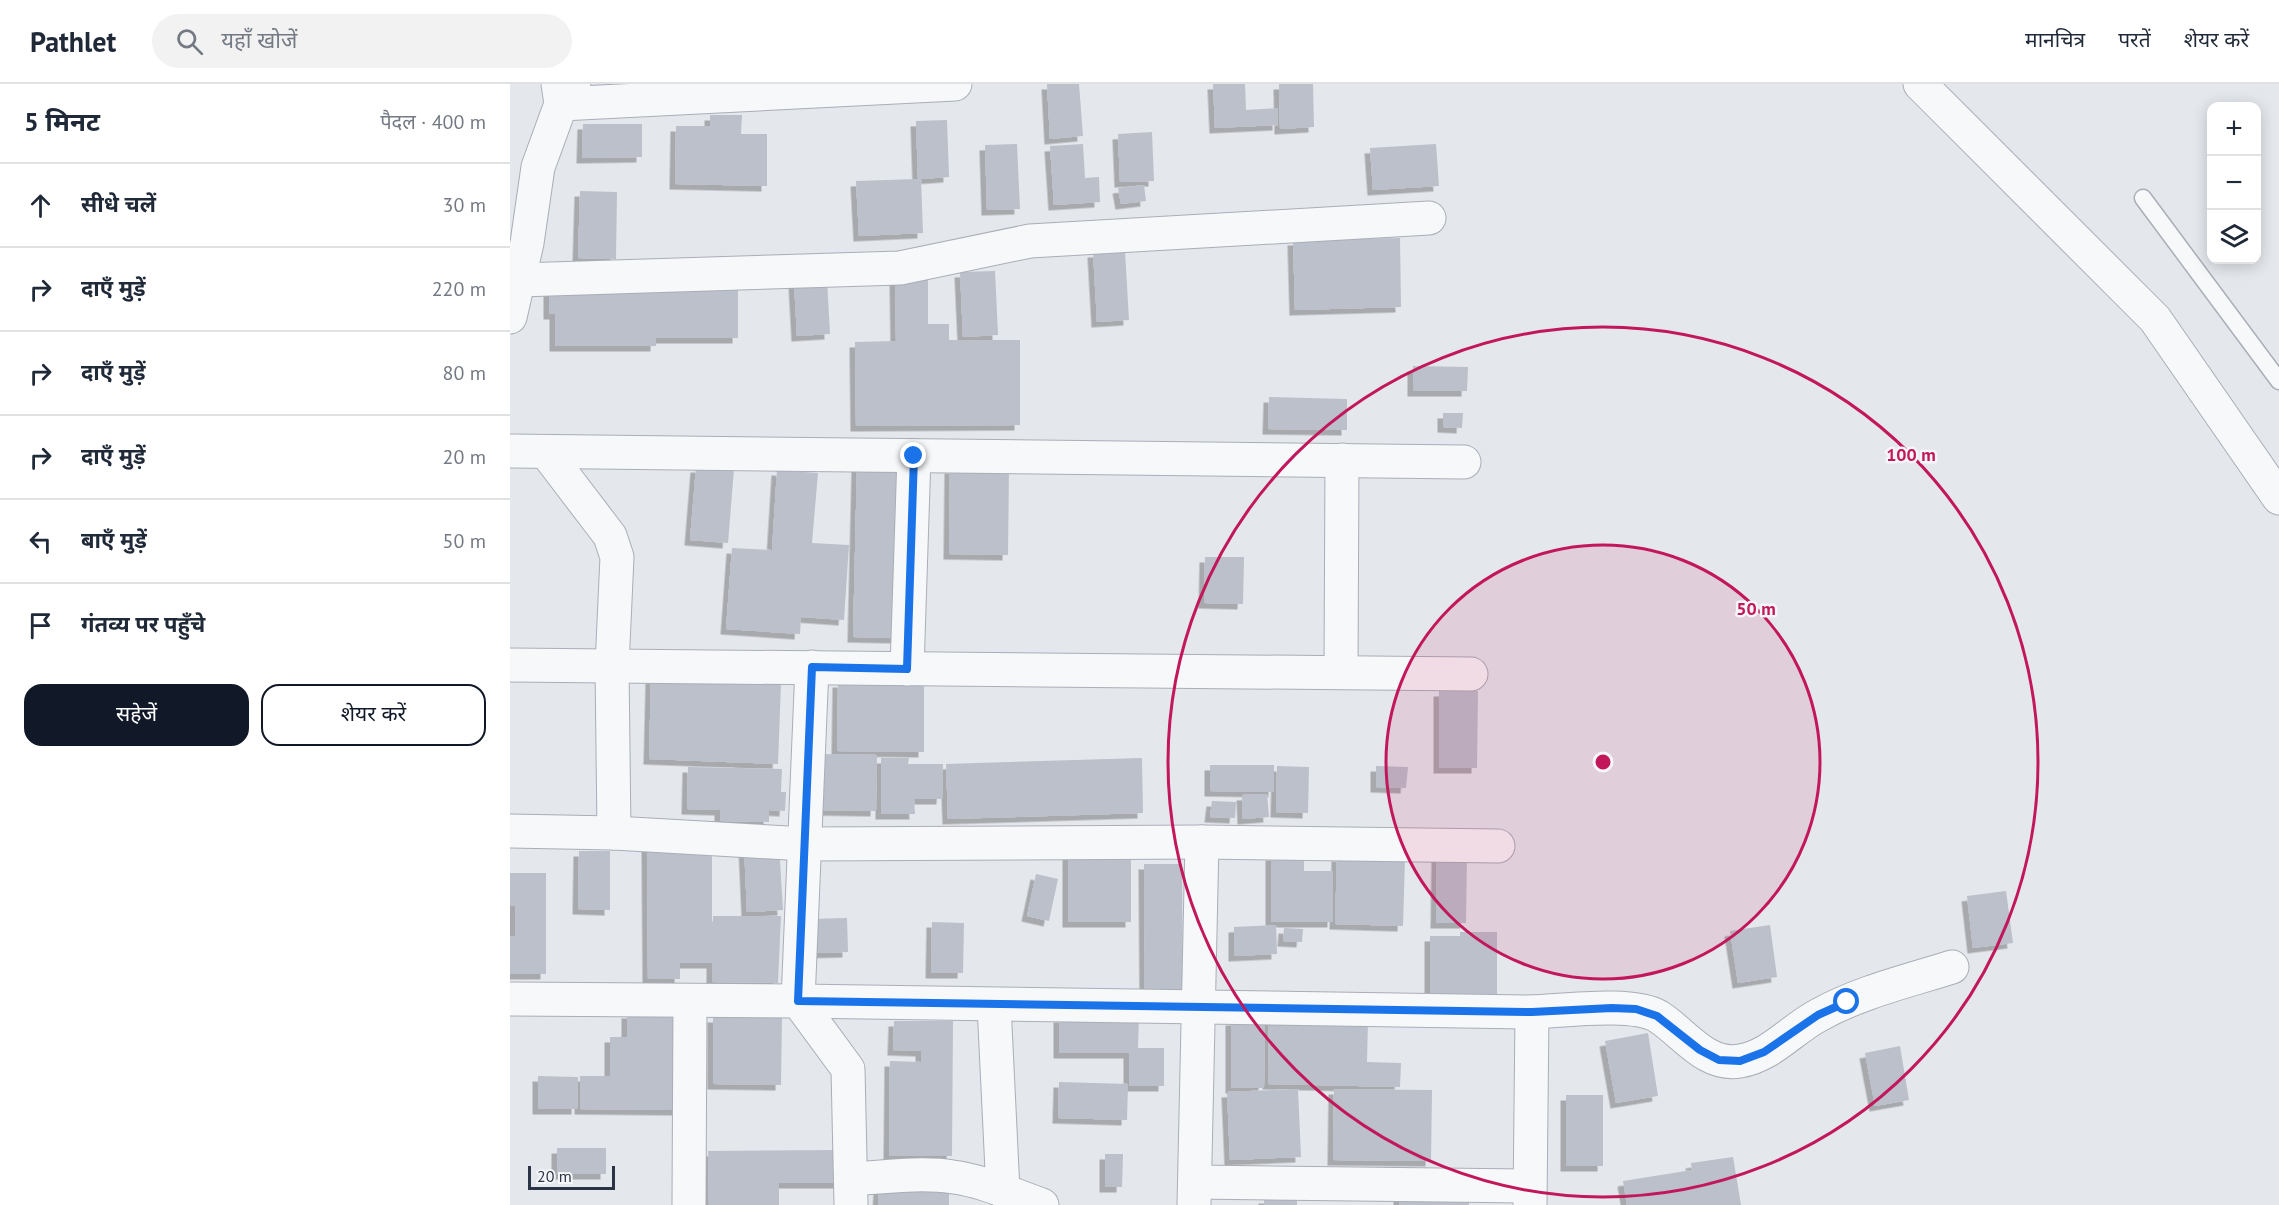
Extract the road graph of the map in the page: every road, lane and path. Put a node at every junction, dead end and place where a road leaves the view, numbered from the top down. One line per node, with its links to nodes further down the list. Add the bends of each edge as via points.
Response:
1 (955, 84): 3 (street)
2 (1920, 84): 15 (street, via 2155,319)
3 (566, 91): 4 (street)
4 (524, 166): 7 (street, via 527,243)
5 (2143, 198): 9 (lane)
6 (1429, 218): 7 (street, via 1030,241 900,268)
7 (519, 280): 8 (street)
8 (510, 318)
9 (2279, 381)
10 (510, 451): 11 (street)
11 (546, 452): 12 (street); 17 (street, via 615,545)
12 (914, 456): 13 (street); 19 (street)
13 (1342, 460): 14 (street); 20 (street)
14 (1464, 462)
15 (2279, 498)
16 (510, 665): 17 (street)
17 (612, 666): 18 (street); 23 (street)
18 (812, 667): 19 (street); 25 (street)
19 (907, 669): 20 (street)
20 (1341, 672): 21 (street)
21 (1471, 674)
22 (510, 831): 23 (street)
23 (614, 833): 25 (street)
24 (1202, 842): 25 (street); 26 (street); 32 (street)
25 (805, 844): 29 (street)
26 (1498, 846)
27 (1952, 966): 33 (street, via 1818,1015 1764,1052 1740,1061 1719,1060 1657,1016 1636,1009)
28 (510, 999): 30 (street)
29 (798, 1001): 30 (street); 31 (street); 35 (street, via 848,1069)
30 (690, 1002): 39 (street)
31 (994, 1005): 32 (street); 34 (street)
32 (1198, 1008): 33 (street); 36 (street)
33 (1532, 1012): 38 (street)
34 (1003, 1191): 35 (street, via 934,1175); 40 (street)
35 (851, 1192)
36 (1195, 1193): 37 (street)
37 (1371, 1195): 38 (street)
38 (1529, 1195)
39 (689, 1205)
40 (1042, 1205)

